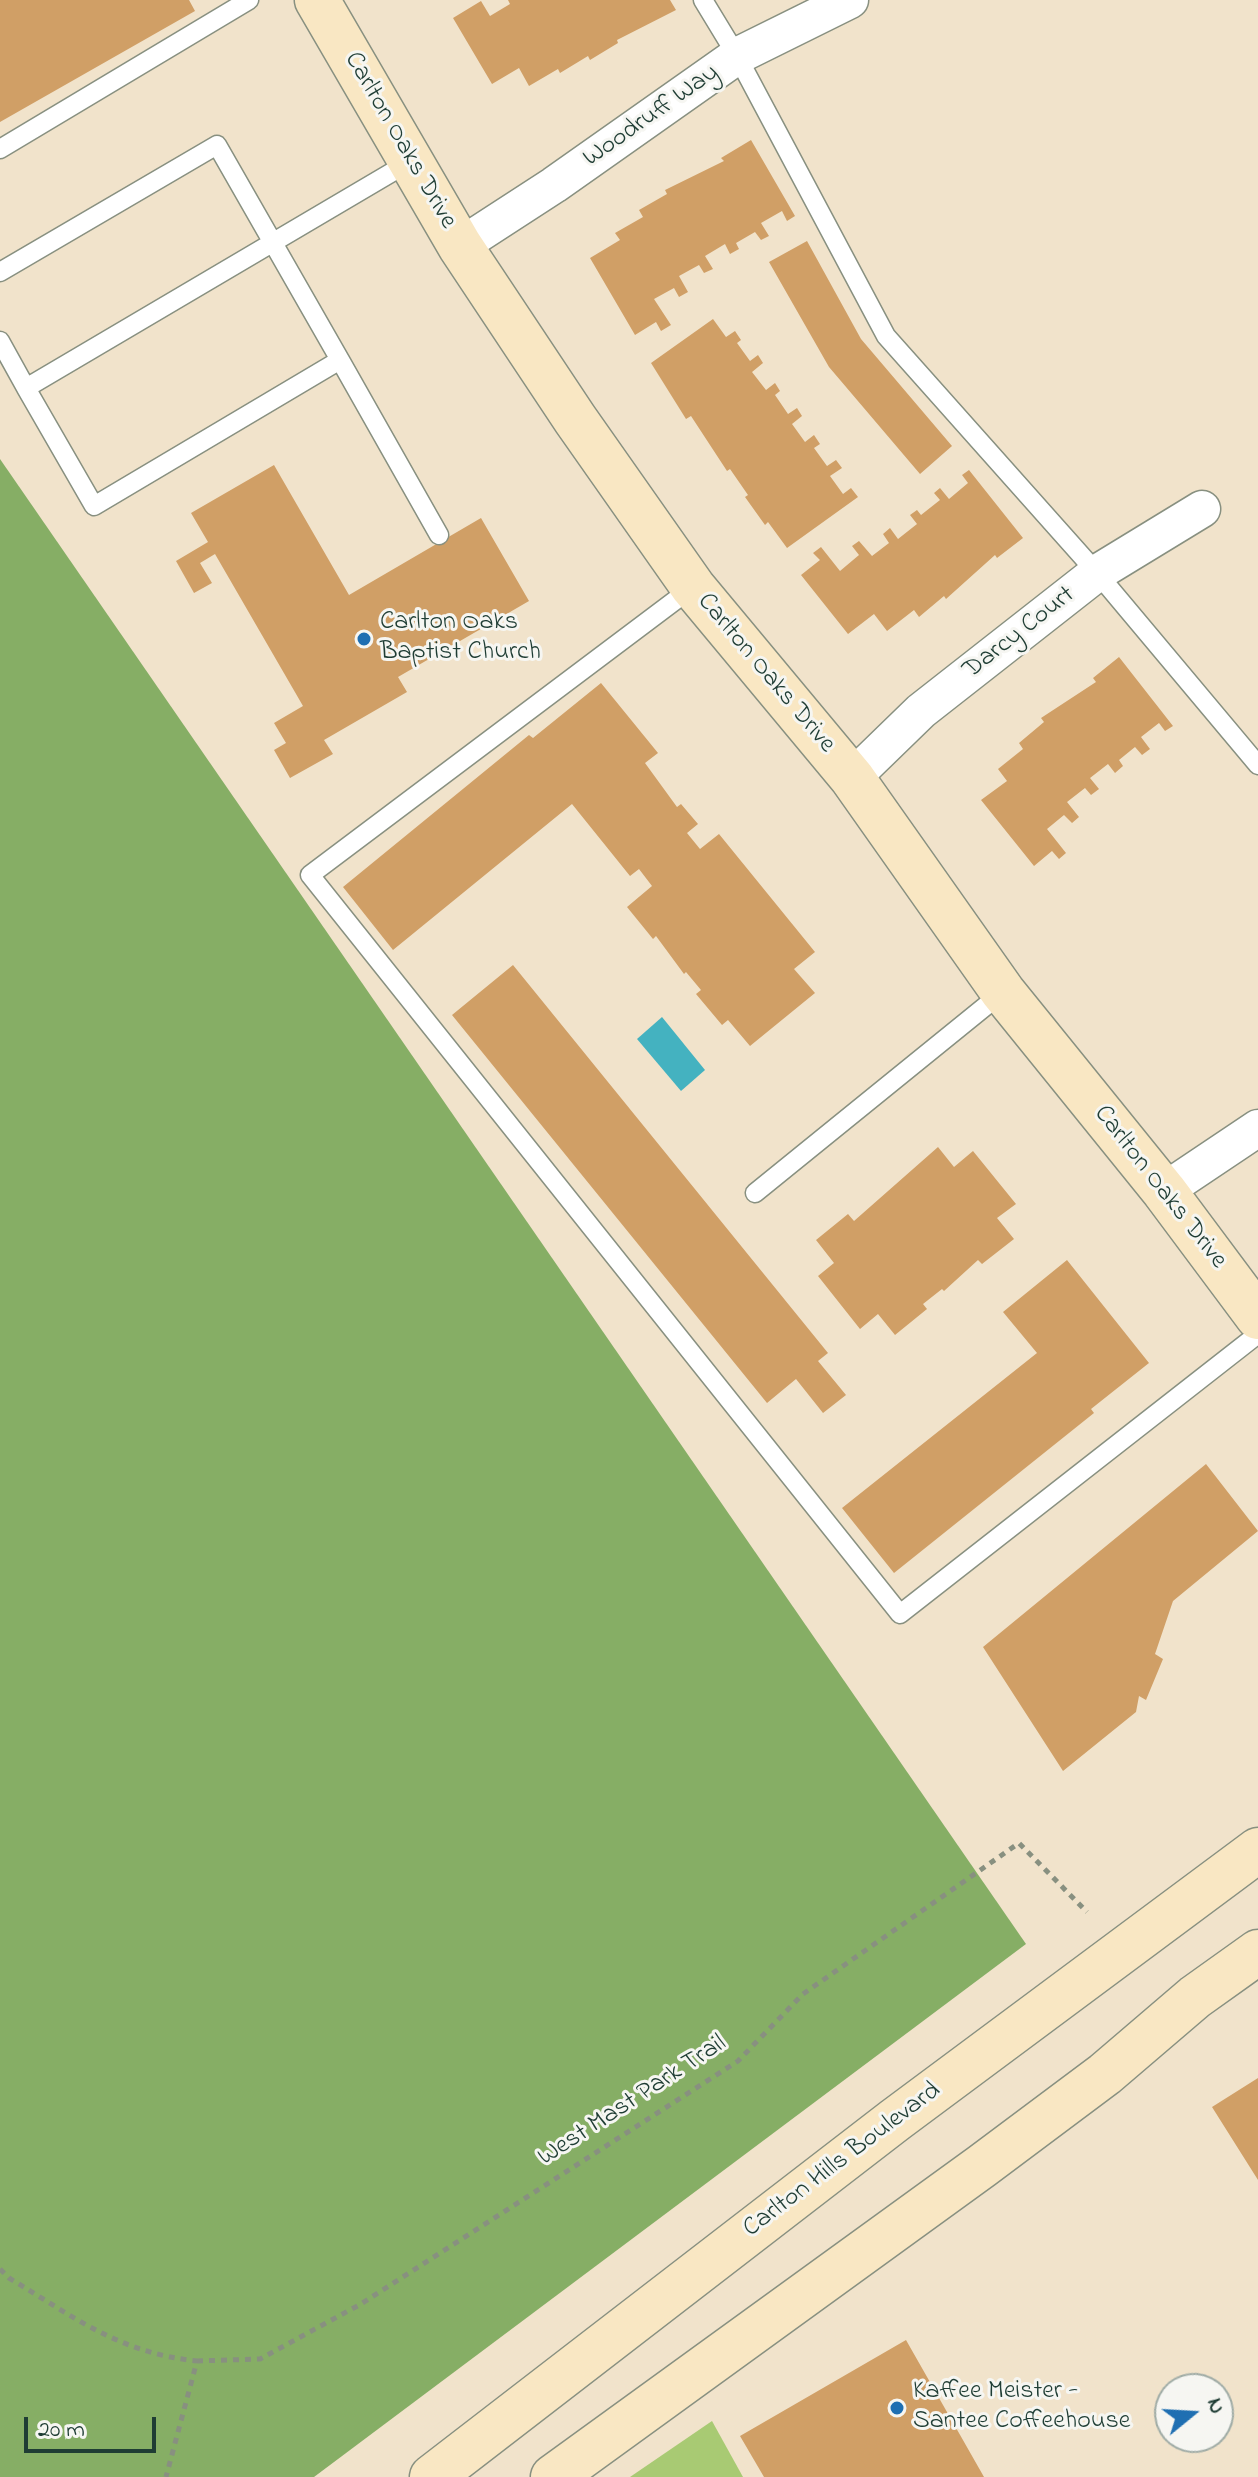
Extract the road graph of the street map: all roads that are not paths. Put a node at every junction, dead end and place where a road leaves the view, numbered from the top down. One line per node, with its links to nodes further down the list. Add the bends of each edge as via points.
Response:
1 (249, 0): 6 (lane)
2 (317, 0): 7 (main road, Carlton Oaks Drive)
3 (703, 0): 5 (lane)
4 (850, 0): 5 (street, Woodruff Way)
5 (737, 56): 9 (street, Woodruff Way); 16 (lane, via 886,336)
6 (0, 149)
7 (411, 161): 8 (lane); 9 (main road, Carlton Oaks Drive)
8 (272, 243): 10 (lane, via 217,145); 12 (lane); 13 (lane)
9 (460, 246): 17 (main road, Carlton Oaks Drive)
10 (0, 272)
11 (0, 341): 13 (lane)
12 (340, 360): 13 (lane, via 94,506); 15 (lane)
13 (26, 388)
14 (1202, 509): 16 (street, Darcy Court)
15 (439, 535)
16 (1097, 573): 18 (lane); 19 (street, Darcy Court, via 921,711)
17 (693, 587): 19 (main road, Carlton Oaks Drive); 25 (lane, via 310,875 900,1614)
18 (1258, 765)
19 (852, 778): 20 (main road, Carlton Oaks Drive)
20 (1003, 992): 22 (main road, Carlton Oaks Drive); 23 (lane)
21 (1258, 1128): 22 (street)
22 (1164, 1191): 24 (main road, Carlton Oaks Drive)
23 (755, 1193)
24 (1258, 1317)
25 (1258, 1334)
26 (1258, 1850): 28 (main road, Carlton Hills Boulevard, via 895,2120)
27 (1258, 1952): 29 (main road, via 982,2166)
28 (432, 2477)
29 (553, 2477)

